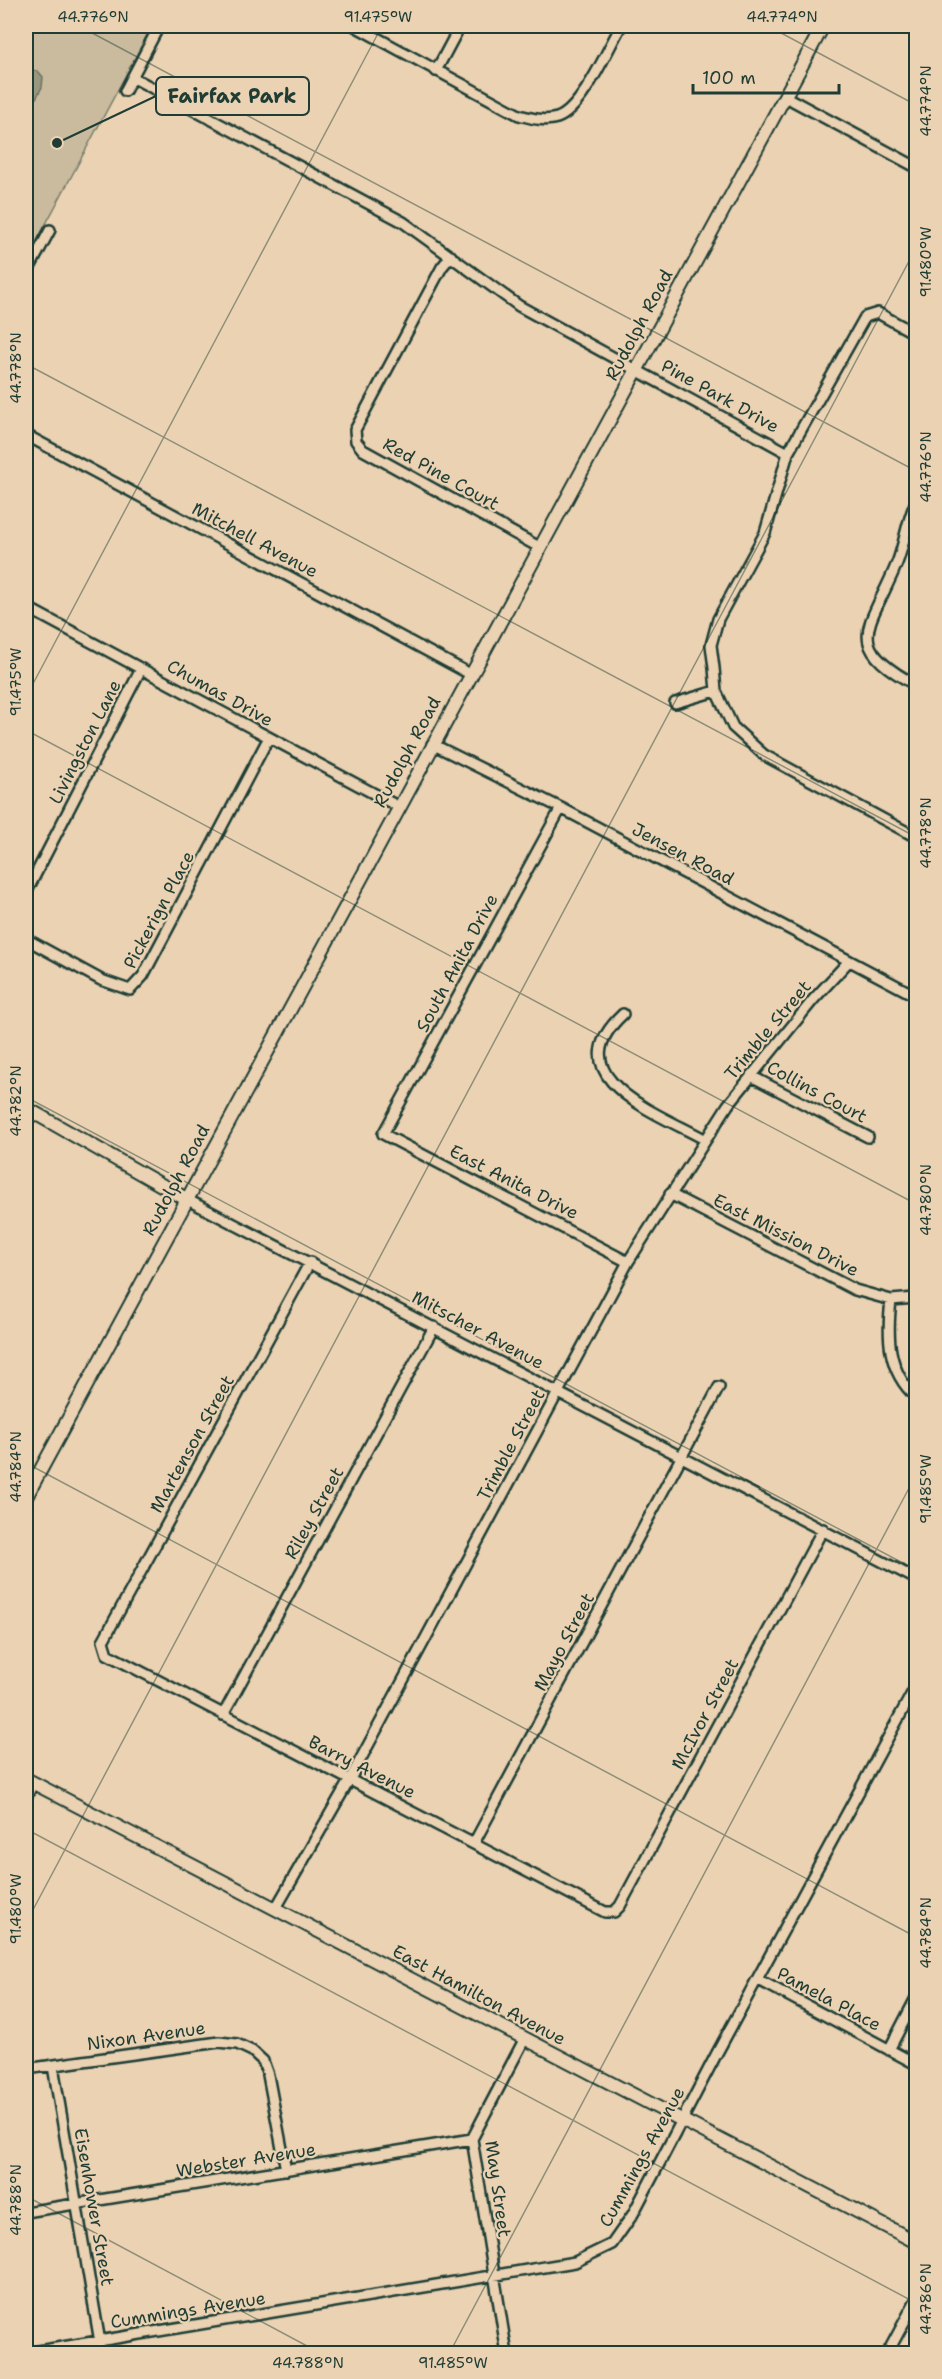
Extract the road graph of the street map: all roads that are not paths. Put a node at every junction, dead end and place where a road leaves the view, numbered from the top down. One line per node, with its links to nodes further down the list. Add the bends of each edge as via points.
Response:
1 (159, 26): 7 (street)
2 (355, 26): 6 (street)
3 (460, 26): 6 (street)
4 (621, 26): 6 (street, via 578,101 558,118 540,120 519,115)
5 (823, 26): 9 (street, Rudolph Road)
6 (436, 71)
7 (132, 77): 8 (street); 12 (street, Pine Park Drive, via 403,222)
8 (125, 91)
9 (784, 96): 10 (street); 15 (street, Rudolph Road)
10 (916, 167)
11 (50, 230): 13 (street)
12 (451, 256): 15 (street, Pine Park Drive, via 519,306); 19 (street, Red Pine Court, via 355,430 356,441 363,450)
13 (26, 275)
14 (916, 334): 17 (street, via 878,313 865,317)
15 (636, 368): 17 (street, Pine Park Drive); 19 (street, Rudolph Road)
16 (26, 435): 22 (street, Mitchell Avenue)
17 (788, 453): 24 (street, via 765,533 718,620 711,645)
18 (916, 502): 23 (street, via 898,561 869,623 869,646 877,660)
19 (539, 547): 22 (street, Rudolph Road)
20 (26, 608): 21 (street, Chumas Drive)
21 (141, 669): 26 (street, Chumas Drive); 31 (street, Livingston Lane)
22 (470, 674): 27 (street, Rudolph Road)
23 (916, 685)
24 (716, 691): 25 (street); 30 (street, via 733,727 764,755)
25 (675, 704)
26 (268, 739): 28 (street, Chumas Drive); 32 (street, Pickerign Place, via 143,976 130,990 101,980)
27 (432, 744): 28 (street, Rudolph Road); 29 (street, Jensen Road)
28 (399, 807): 42 (street, Rudolph Road)
29 (561, 808): 33 (street, Jensen Road); 38 (street, South Anita Drive)
30 (916, 837)
31 (26, 893)
32 (26, 939)
33 (849, 961): 34 (street, Jensen Road); 36 (street, Trimble Street)
34 (916, 996)
35 (623, 1014): 40 (street, via 602,1040 600,1056 608,1081 623,1094)
36 (751, 1076): 39 (street, Collins Court); 40 (street, Trimble Street)
37 (26, 1108): 42 (street, Mitscher Avenue)
38 (383, 1134): 44 (street, East Anita Drive)
39 (868, 1137)
40 (704, 1139): 41 (street, Trimble Street)
41 (670, 1194): 44 (street, Trimble Street); 46 (street, East Mission Drive, via 855,1290)
42 (186, 1199): 43 (street, Mitscher Avenue); 52 (street, Rudolph Road)
43 (310, 1262): 47 (street, Mitscher Avenue); 55 (street, Martenson Street)
44 (628, 1262): 49 (street, Trimble Street)
45 (916, 1298): 46 (street)
46 (891, 1300): 50 (street, via 887,1335 894,1364 904,1386)
47 (434, 1327): 49 (street, Mitscher Avenue); 57 (street, Riley Street)
48 (719, 1387): 51 (street, Mayo Street)
49 (558, 1393): 51 (street, Mitscher Avenue); 58 (street, Trimble Street)
50 (916, 1397)
51 (683, 1457): 53 (street, Mitscher Avenue); 61 (street, Mayo Street)
52 (26, 1497)
53 (823, 1529): 54 (street, Mitscher Avenue); 63 (street, McIvor Street)
54 (916, 1580)
55 (103, 1641): 57 (street, Barry Avenue, via 106,1653)
56 (916, 1686): 64 (street, Cummings Avenue)
57 (223, 1715): 58 (street, Barry Avenue)
58 (350, 1779): 61 (street, Barry Avenue); 62 (street, Trimble Street)
59 (29, 1781): 60 (street); 62 (street, East Hamilton Avenue)
60 (26, 1797)
61 (474, 1843): 63 (street, Barry Avenue, via 605,1912)
62 (276, 1908): 66 (street, East Hamilton Avenue)
63 (614, 1912)
64 (757, 1979): 67 (street, Pamela Place); 71 (street, Cummings Avenue)
65 (916, 1998): 67 (street)
66 (524, 2040): 71 (street, East Hamilton Avenue); 72 (street, May Street)
67 (889, 2050): 68 (street, Pamela Place)
68 (916, 2064)
69 (53, 2066): 70 (street, Nixon Avenue); 73 (street, Nixon Avenue, via 204,2043 237,2044 262,2061 268,2075); 74 (street, Eisenhower Street)
70 (26, 2069)
71 (681, 2120): 76 (street, East Hamilton Avenue); 77 (street, Cummings Avenue, via 633,2214 612,2244 576,2262)
72 (472, 2139): 73 (street, Webster Avenue); 77 (street, May Street)
73 (286, 2170): 74 (street, Webster Avenue)
74 (76, 2204): 75 (street, Webster Avenue); 79 (street, Eisenhower Street)
75 (26, 2212)
76 (916, 2242)
77 (494, 2276): 79 (street, Cummings Avenue); 82 (street, May Street)
78 (916, 2300): 83 (street)
79 (100, 2341): 80 (street, Cummings Avenue); 81 (street, Eisenhower Street)
80 (26, 2353)
81 (102, 2354)
82 (507, 2354)
83 (887, 2354)

